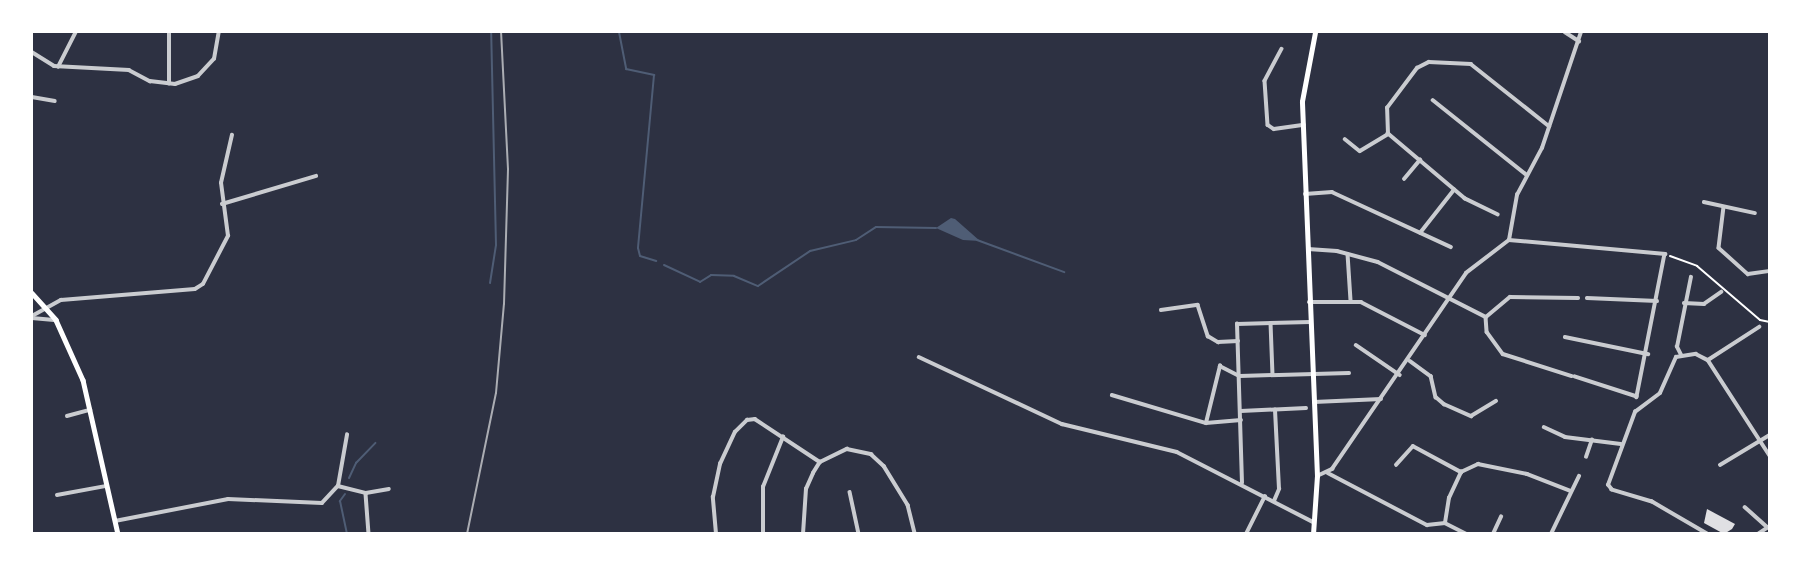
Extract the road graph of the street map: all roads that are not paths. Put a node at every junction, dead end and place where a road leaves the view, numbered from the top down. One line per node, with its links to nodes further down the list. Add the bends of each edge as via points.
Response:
1 (76, 32): 10 (street)
2 (169, 32): 11 (street)
3 (219, 32): 11 (street, via 214,59 186,82)
4 (1315, 32): 15 (main road, via 1302,101)
5 (1565, 32): 7 (street)
6 (1581, 32): 7 (street)
7 (1579, 41): 16 (street)
8 (1282, 49): 15 (street, via 1265,81 1268,125 1274,129)
9 (32, 52): 10 (street)
10 (58, 67): 11 (street, via 129,70)
11 (169, 84)
12 (32, 96): 14 (street)
13 (1433, 100): 21 (street)
14 (55, 101)
15 (1304, 124): 25 (main road)
16 (1550, 126): 17 (street, via 1471,64 1429,62 1417,68 1387,108); 21 (street)
17 (1388, 134): 19 (street, via 1360,151); 20 (street)
18 (232, 135): 27 (street, via 222,174)
19 (1345, 139)
20 (1420, 160): 23 (street); 24 (street)
21 (1527, 175): 32 (street, via 1513,206)
22 (316, 176): 27 (street)
23 (1404, 179)
24 (1454, 190): 30 (street); 31 (street)
25 (1306, 194): 31 (street, via 1332,192); 34 (main road)
26 (1704, 202): 28 (street)
27 (222, 204): 47 (street, via 228,224 226,247 206,281 195,289 75,298)
28 (1724, 207): 29 (street); 36 (street, via 1719,248 1748,274)
29 (1755, 213)
30 (1498, 215)
31 (1420, 233): 33 (street)
32 (1509, 240): 40 (street, via 1466,273); 44 (street, via 1665,254)
33 (1451, 247)
34 (1308, 249): 35 (street); 45 (main road)
35 (1349, 254): 40 (street, via 1378,262); 43 (street)
36 (1769, 271)
37 (1691, 277): 46 (street)
38 (1721, 292): 46 (street, via 1704,303)
39 (32, 293): 47 (main road)
40 (1449, 298): 50 (street); 55 (street)
41 (1578, 298): 50 (street, via 1510,297)
42 (1587, 298): 44 (street)
43 (1351, 301): 45 (street); 55 (street)
44 (1657, 301): 59 (street)
45 (1308, 302): 52 (main road)
46 (1684, 303): 60 (street, via 1677,347)
47 (44, 309): 49 (street); 51 (main road)
48 (1161, 310): 57 (street, via 1198,306 1208,336 1218,342)
49 (32, 317): 51 (street)
50 (1486, 317): 59 (street, via 1487,332 1503,354 1637,397)
51 (56, 320): 74 (main road, via 74,356)
52 (1310, 322): 53 (street); 65 (main road)
53 (1271, 323): 57 (street, via 1237,324); 66 (street)
54 (1759, 327): 63 (street)
55 (1424, 335): 62 (street)
56 (1565, 337): 59 (street)
57 (1238, 341): 68 (street)
58 (1356, 345): 67 (street)
59 (1649, 354)
60 (1681, 355): 63 (street, via 1696,354); 86 (street, via 1673,360 1660,393 1642,405)
61 (919, 357): 96 (street, via 1062,424 1095,435 1157,445)
62 (1409, 360): 67 (street); 71 (street, via 1431,376 1436,397 1444,404 1471,416)
63 (1708, 360): 85 (street)
64 (1349, 373): 65 (street)
65 (1311, 374): 66 (street); 72 (main road)
66 (1273, 375): 68 (street)
67 (1400, 375): 70 (street)
68 (1240, 376): 76 (street); 79 (street, via 1220,366)
69 (1112, 395): 79 (street)
70 (1382, 399): 72 (street); 93 (street)
71 (1496, 401)
72 (1314, 402): 94 (main road)
73 (1306, 408): 75 (street)
74 (90, 410): 77 (street); 97 (main road)
75 (1275, 410): 76 (street); 105 (street, via 1279,489)
76 (1241, 411): 78 (street)
77 (67, 416)
78 (1241, 420): 79 (street); 96 (street)
79 (1206, 423)
80 (1544, 427): 84 (street, via 1565,437)
81 (347, 435): 98 (street)
82 (1769, 435): 85 (street)
83 (783, 438): 89 (street); 114 (street, via 755,419 747,419 735,432 720,464 713,497); 115 (street, via 763,486)
84 (1592, 440): 86 (street); 88 (street)
85 (1760, 440): 87 (street); 91 (street)
86 (1621, 444): 124 (street, via 1609,477 1610,489 1652,502)
87 (1769, 456)
88 (1586, 457)
89 (820, 462): 116 (street, via 806,489); 118 (street, via 847,449 871,454 897,484)
90 (1396, 465): 92 (street, via 1413,446)
91 (1720, 465)
92 (1461, 472): 100 (street, via 1486,464); 110 (street, via 1449,498)
93 (1328, 474): 94 (street); 110 (street, via 1427,525)
94 (1317, 476): 109 (main road)
95 (1578, 476): 100 (street)
96 (1242, 483): 104 (street)
97 (107, 486): 103 (street); 108 (main road)
98 (338, 486): 102 (street); 108 (street, via 332,496 317,504 228,499)
99 (388, 489): 102 (street)
100 (1571, 491): 123 (street)
101 (850, 492): 117 (street)
102 (366, 493): 113 (street)
103 (57, 495)
104 (1265, 496): 105 (street); 119 (street)
105 (1274, 501): 109 (street)
106 (1745, 507): 111 (street)
107 (1501, 517): 122 (street)
108 (115, 521): 112 (main road)
109 (1313, 522): 120 (main road)
110 (1446, 523): 121 (street)
111 (1768, 527): 125 (street)
112 (118, 534)
113 (369, 534)
114 (716, 534)
115 (763, 534)
116 (803, 534)
117 (859, 534)
118 (915, 534)
119 (1246, 534)
120 (1312, 534)
121 (1467, 534)
122 (1493, 534)
123 (1551, 534)
124 (1707, 534)
125 (1758, 534)

